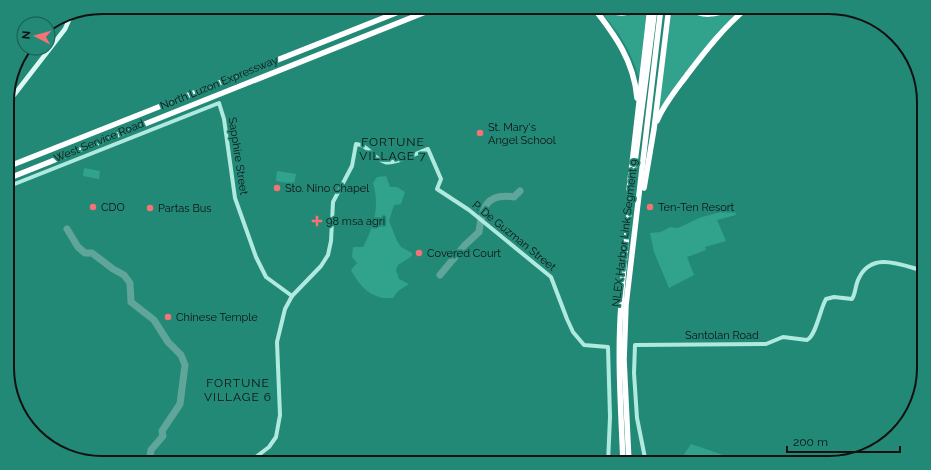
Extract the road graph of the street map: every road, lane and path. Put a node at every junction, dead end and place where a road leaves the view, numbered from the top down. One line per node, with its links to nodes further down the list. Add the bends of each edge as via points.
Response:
1 (393, 14): 14 (highway, North Luzon Expressway)
2 (420, 14): 15 (highway, North Luzon Expressway)
3 (598, 14): 12 (highway, via 626,55 635,82)
4 (649, 14): 12 (highway)
5 (654, 14): 17 (highway, NLEX Harbor Link Segment 9)
6 (660, 14): 18 (highway, NLEX Harbor Link Segment 9)
7 (668, 14): 13 (highway)
8 (740, 14): 13 (highway, via 706,50 666,103)
9 (68, 21): 10 (main road)
10 (14, 94)
11 (219, 103): 16 (street, West Service Road); 20 (street, Sapphire Street, via 224,119 235,198 263,273)
12 (638, 111): 17 (highway, via 630,182)
13 (654, 129): 18 (highway)
14 (14, 164)
15 (14, 176)
16 (14, 184)
17 (630, 209): 23 (highway, NLEX Harbor Link Segment 9, via 619,360)
18 (636, 228): 24 (highway, NLEX Harbor Link Segment 9, via 629,270 624,360)
19 (917, 269): 25 (street, Santolan Road, via 884,261 874,263 862,272 852,299 826,299 812,336 806,340 783,337 766,344 635,345 637,418)
20 (292, 296): 21 (street, via 285,310 277,342 280,415 276,437 273,444); 22 (street, P. De Guzman Street, via 328,255 333,202 352,166 356,144 366,146 380,160 389,163 428,149 441,179 437,189 518,248 551,277 566,319 584,345 609,348)
21 (259, 456)
22 (608, 456)
23 (623, 456)
24 (629, 456)
25 (645, 456)

